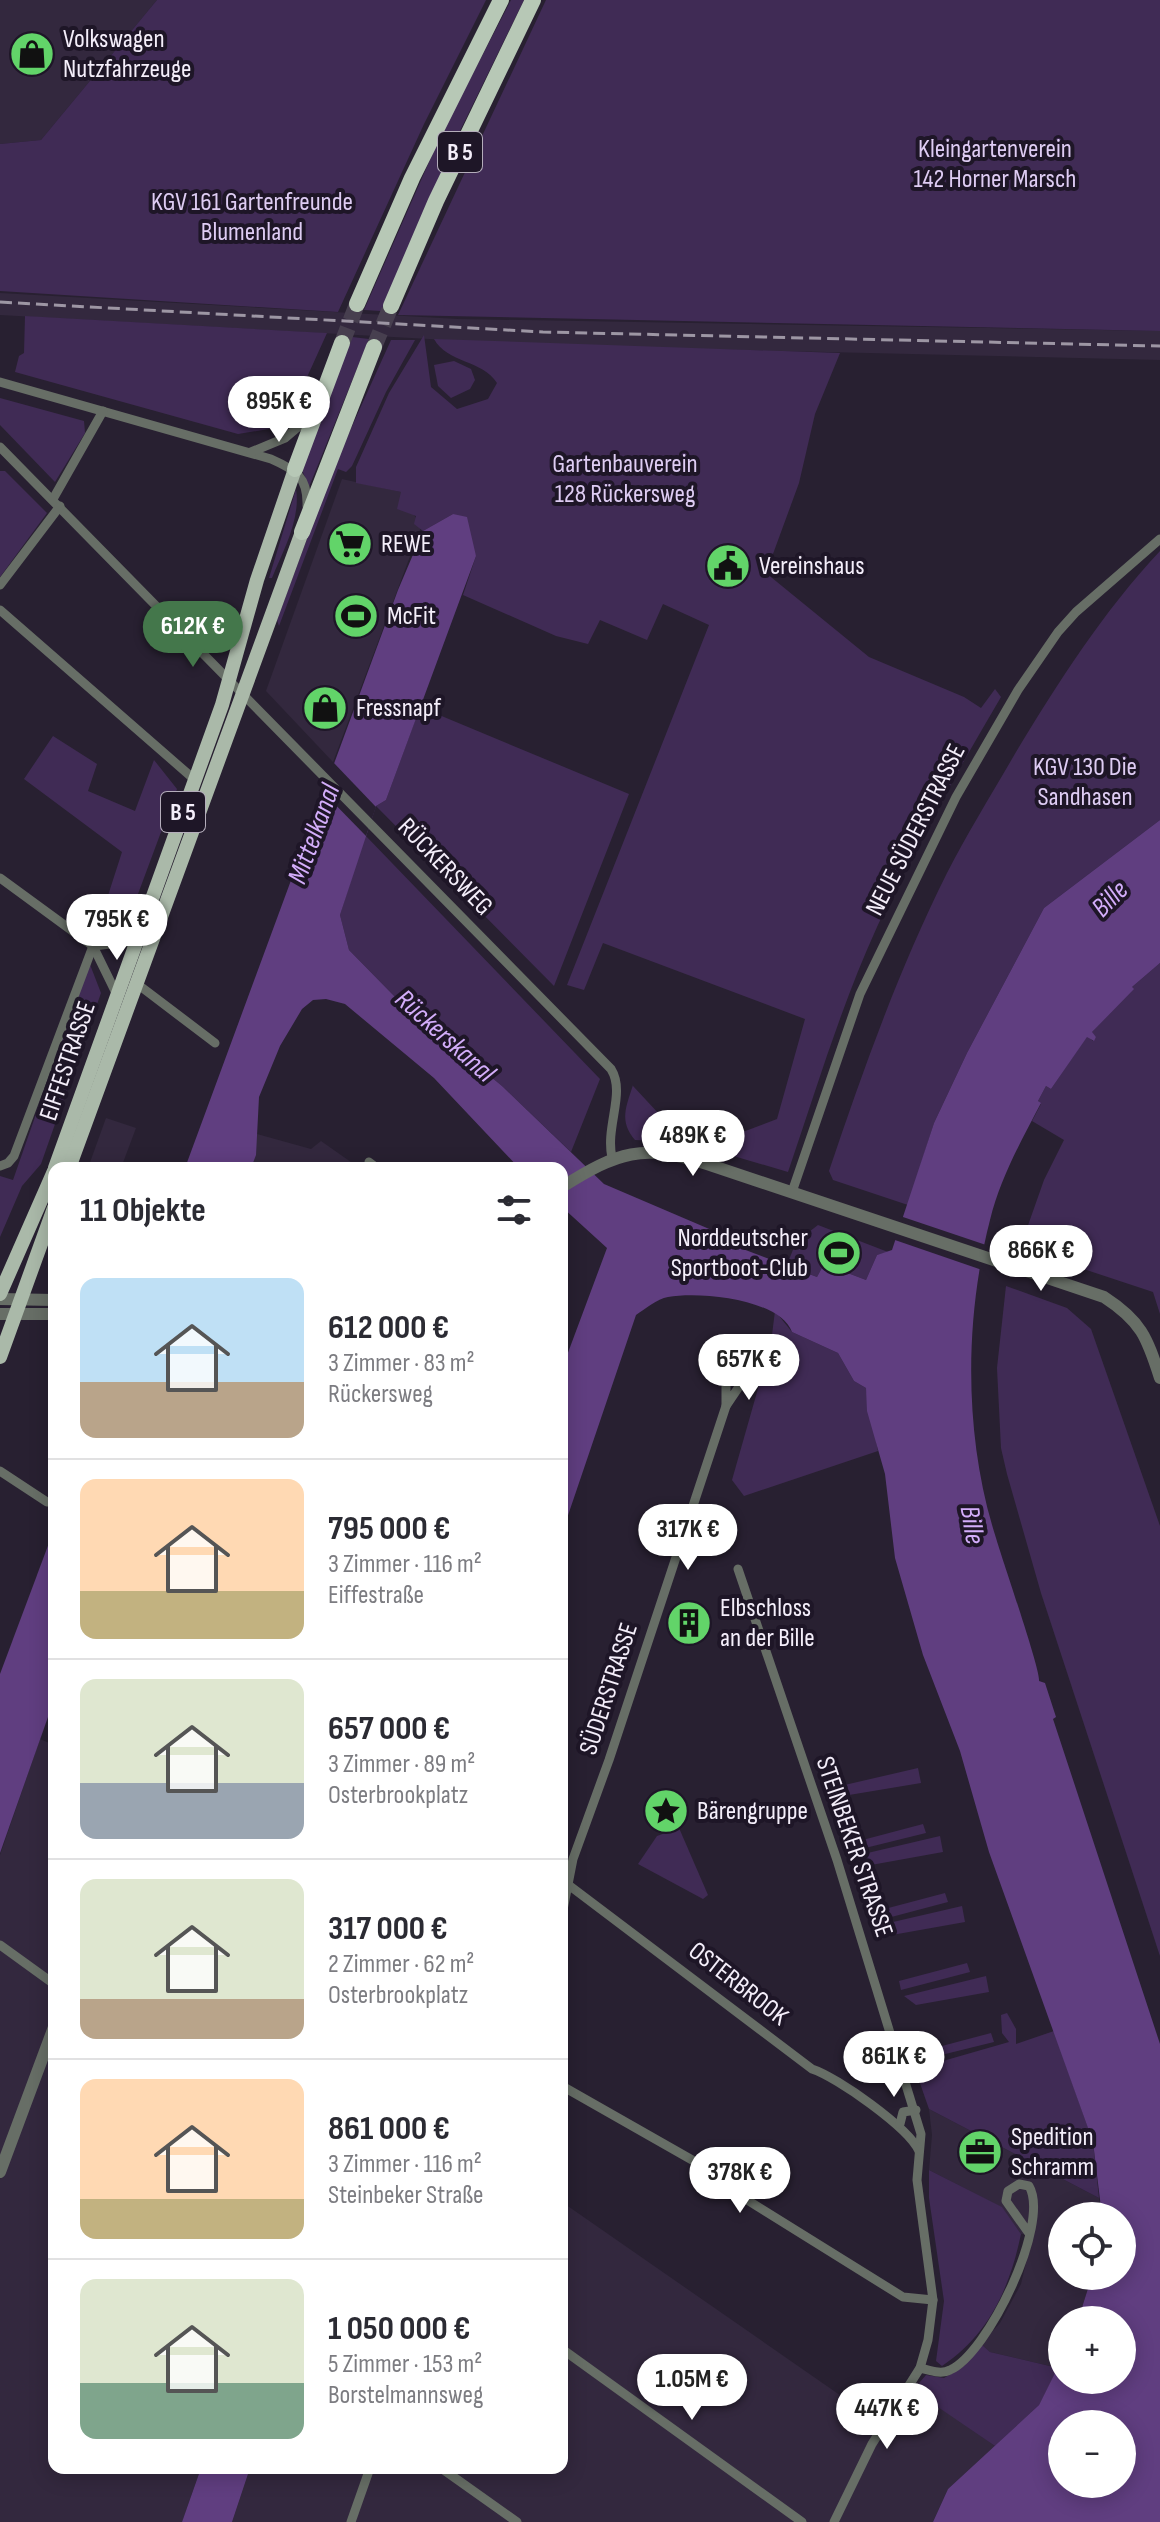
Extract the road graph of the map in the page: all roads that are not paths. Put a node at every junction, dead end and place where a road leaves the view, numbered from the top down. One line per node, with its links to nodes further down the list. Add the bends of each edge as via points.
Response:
1 (501, 0): 3 (highway, B 5, via 412,178)
2 (533, 0): 4 (highway, B 5)
3 (357, 304)
4 (391, 306)
5 (342, 343): 8 (highway, B 5)
6 (374, 347): 14 (highway, B 5)
7 (0, 382): 9 (street)
8 (317, 410): 11 (street, via 285,438); 12 (highway, B 5)
9 (103, 411): 11 (street); 13 (street)
10 (0, 447): 13 (street, RÜCKERSWEG)
11 (251, 452): 12 (street)
12 (295, 469): 14 (street, via 304,479 307,497); 19 (main road, EIFFESTRASSE / B 5)
13 (56, 503): 16 (street); 18 (street, RÜCKERSWEG)
14 (302, 532): 21 (main road, EIFFESTRASSE / B 5)
15 (1160, 539): 36 (street, NEUE SÜDERSTRASSE, via 1058,632 956,797 866,979)
16 (0, 585)
17 (0, 610): 22 (street)
18 (182, 631): 19 (street, RÜCKERSWEG, via 214,646); 20 (street, RÜCKERSWEG)
19 (242, 635): 20 (main road, EIFFESTRASSE / B 5)
20 (229, 681): 21 (street, RÜCKERSWEG); 22 (main road, EIFFESTRASSE / B 5)
21 (243, 694): 24 (main road, EIFFESTRASSE / B 5); 30 (street, RÜCKERSWEG, via 611,1069 618,1086 609,1130)
22 (195, 780): 25 (main road, EIFFESTRASSE / B 5)
23 (0, 878): 26 (street)
24 (158, 925): 25 (street); 27 (main road, EIFFESTRASSE / B 5)
25 (135, 942): 26 (street); 28 (main road, EIFFESTRASSE / B 5)
26 (93, 946): 28 (street); 33 (street, EIFFESTRASSE, via 14,1156)
27 (136, 983): 29 (street); 32 (main road, EIFFESTRASSE / B 5)
28 (116, 993): 31 (main road, EIFFESTRASSE / B 5)
29 (215, 1043)
30 (612, 1158): 34 (street); 36 (street, via 639,1151 675,1155)
31 (58, 1162)
32 (71, 1162)
33 (3, 1166)
34 (568, 1183)
35 (48, 1186): 38 (main road, EIFFESTRASSE / B 5)
36 (792, 1192): 44 (street, via 1084,1289 1125,1310 1147,1337)
37 (48, 1225): 39 (main road)
38 (0, 1297): 39 (street)
39 (21, 1299): 40 (street); 41 (main road)
40 (48, 1300)
41 (8, 1314): 42 (street); 43 (main road)
42 (48, 1314)
43 (0, 1357)
44 (1160, 1378)
45 (726, 1406): 45 (street, via 755,1363 743,1346 728,1355); 49 (street, SÜDERSTRASSE)
46 (0, 1471): 47 (street)
47 (47, 1502)
48 (738, 1569): 55 (street, STEINBEKER STRASSE)
49 (568, 1874)
50 (568, 1885): 56 (street, OSTERBROOK, via 812,2069 828,2074)
51 (0, 1945): 52 (street)
52 (48, 1980)
53 (48, 2043): 58 (street)
54 (568, 2089): 60 (street, via 722,2177 736,2193 903,2297)
55 (916, 2110): 56 (street, via 903,2112); 57 (street, STEINBEKER STRASSE)
56 (900, 2124): 57 (street, OSTERBROOK)
57 (920, 2154): 60 (street, STEINBEKER STRASSE, via 918,2201)
58 (0, 2172)
59 (1028, 2232): 59 (street, via 1033,2193 1019,2184 1008,2191 1006,2201); 62 (street, via 1016,2282 996,2319 949,2371)
60 (933, 2300): 62 (street, STEINBEKER STRASSE)
61 (568, 2353): 67 (street)
62 (920, 2368): 68 (street, STEINBEKER STRASSE, via 872,2444)
63 (368, 2474): 65 (street)
64 (449, 2474): 66 (street)
65 (351, 2522)
66 (517, 2522)
67 (802, 2522)
68 (834, 2522)

